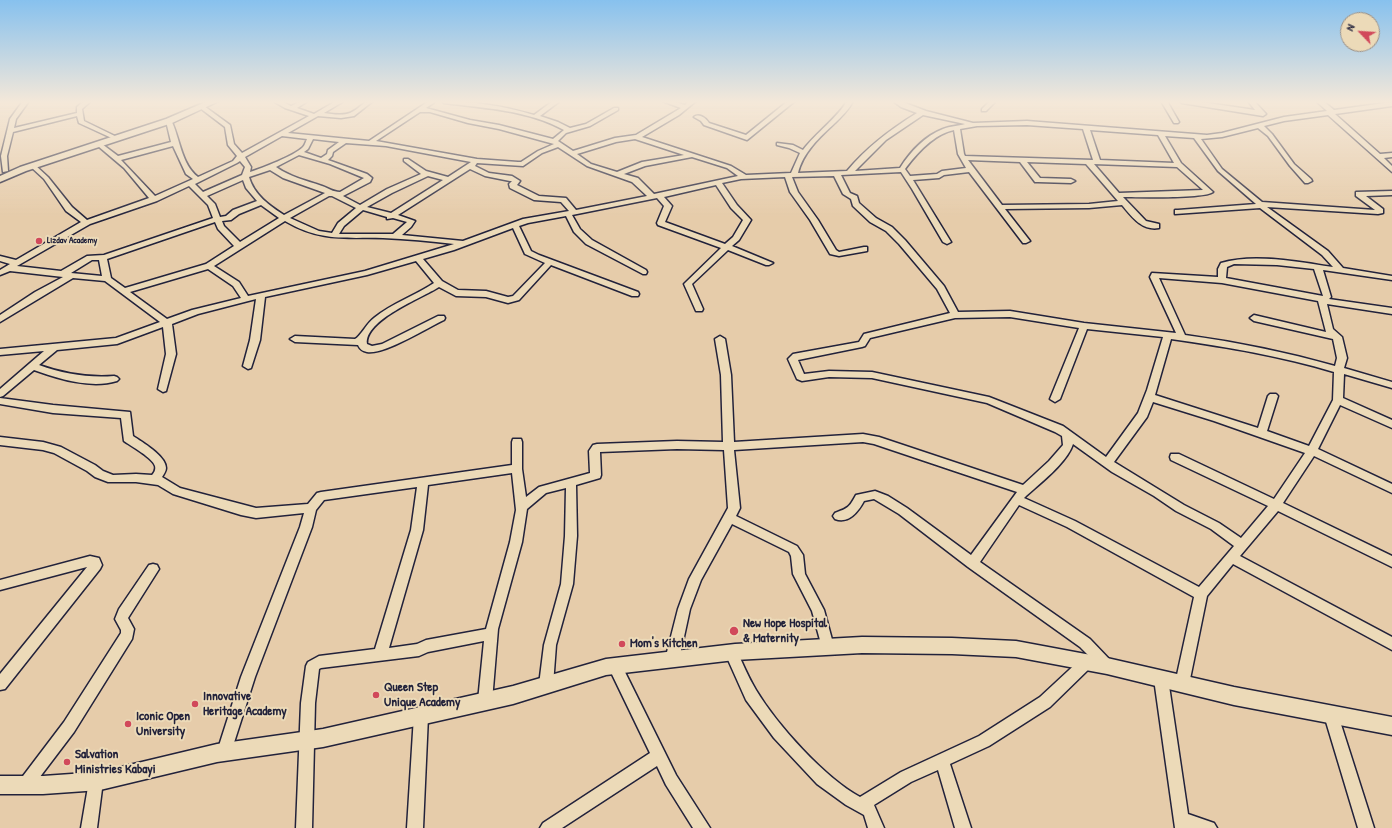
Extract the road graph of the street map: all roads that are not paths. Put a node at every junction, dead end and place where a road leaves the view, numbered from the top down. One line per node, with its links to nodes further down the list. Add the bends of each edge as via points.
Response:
1 (8, 140): 22 (street); 33 (street)
2 (116, 140): 27 (street)
3 (174, 140): 25 (street)
4 (230, 140): 34 (street, via 231,145)
5 (272, 140): 34 (street)
6 (310, 140): 28 (street, via 306,148)
7 (333, 140): 21 (street)
8 (374, 140): 24 (street)
9 (547, 140): 23 (street)
10 (617, 140): 29 (street)
11 (646, 140): 31 (street)
12 (816, 140): 30 (street)
13 (884, 140): 52 (street)
14 (930, 140): 48 (street, via 911,156)
15 (959, 140): 36 (street)
16 (1088, 140): 42 (street)
17 (1164, 140): 43 (street)
18 (1200, 140): 75 (street, via 1217,167)
19 (1273, 140): 64 (street, via 1292,166)
20 (1361, 140): 35 (street)
21 (345, 141): 24 (street); 38 (street)
22 (0, 142)
23 (556, 142): 29 (street); 41 (street, via 521,164)
24 (370, 143): 41 (street, via 431,151)
25 (175, 144): 37 (street); 62 (street, via 190,174)
26 (779, 144): 30 (street, via 791,146)
27 (100, 145): 37 (street); 44 (street)
28 (298, 153): 38 (street); 46 (street)
29 (573, 153): 55 (street, via 589,165)
30 (805, 153): 56 (street)
31 (691, 155): 55 (street, via 630,167); 58 (street, via 729,167)
32 (1392, 155): 35 (street)
33 (2, 156): 51 (street)
34 (241, 156): 57 (street, via 248,167); 62 (street, via 235,162)
35 (1379, 156): 50 (street)
36 (963, 158): 40 (street); 49 (street)
37 (116, 159): 72 (street)
38 (322, 160): 68 (street, via 368,178 341,194)
39 (406, 160): 54 (street)
40 (1022, 160): 42 (street); 63 (street, via 1038,180)
41 (477, 161): 45 (street)
42 (1093, 163): 43 (street); 70 (street)
43 (1180, 165): 70 (street, via 1209,192)
44 (33, 166): 47 (street); 83 (street, via 46,178 69,208)
45 (469, 166): 61 (street); 79 (street, via 488,175 513,178 516,181 513,185 537,198 563,200)
46 (271, 167): 57 (street); 68 (street, via 285,177 322,188)
47 (23, 169): 51 (street); 60 (street)
48 (902, 169): 52 (street); 59 (street)
49 (971, 170): 59 (street); 77 (street)
50 (1392, 170)
51 (2, 172)
52 (850, 172): 53 (street)
53 (836, 173): 56 (street); 117 (street, via 847,194 854,198 856,204 902,242 941,288)
54 (427, 174): 61 (street); 76 (street, via 395,188)
55 (619, 174): 71 (street, via 636,180)
56 (791, 174): 58 (street); 93 (street, via 794,192 833,252 839,254)
57 (246, 176): 69 (street); 73 (street, via 251,192)
58 (745, 177): 65 (street)
59 (909, 178): 89 (street)
60 (0, 179)
61 (449, 179): 81 (street)
62 (198, 180): 66 (street)
63 (1072, 181)
64 (1308, 181)
65 (718, 182): 71 (street); 92 (street, via 736,209 747,219 737,236)
66 (191, 184): 69 (street); 72 (street)
67 (1392, 193): 75 (street, via 1360,194 1379,209 1378,212)
68 (331, 194): 76 (street); 80 (street)
69 (202, 195): 82 (street, via 211,204)
70 (1117, 195): 74 (street)
71 (655, 196): 79 (street); 92 (street, via 668,206 661,224)
72 (154, 199): 83 (street)
73 (261, 202): 80 (street); 82 (street, via 244,208 228,218)
74 (1124, 203): 77 (street); 85 (street, via 1143,224)
75 (1261, 205): 78 (street); 102 (street, via 1325,253)
76 (362, 207): 81 (street); 86 (street, via 340,226)
77 (1000, 207): 88 (street)
78 (1178, 212)
79 (571, 213): 84 (street); 103 (street, via 577,230 589,242)
80 (285, 217): 86 (street, via 314,232); 91 (street)
81 (390, 217): 87 (street, via 412,222)
82 (218, 219): 91 (street); 94 (street)
83 (86, 223): 99 (street)
84 (515, 225): 90 (street); 97 (street, via 528,252)
85 (1156, 226)
86 (335, 235): 87 (street)
87 (395, 237): 90 (street)
88 (1026, 241)
89 (947, 242)
90 (463, 243): 96 (street)
91 (240, 247): 100 (street)
92 (725, 247): 98 (street); 115 (street, via 688,284)
93 (864, 249)
94 (102, 257): 105 (street, via 90,258); 107 (street)
95 (0, 258): 99 (street)
96 (418, 258): 109 (street); 112 (street, via 367,273)
97 (549, 263): 109 (street, via 512,300 486,294 456,293); 111 (street)
98 (769, 263)
99 (13, 266): 104 (street); 105 (street)
100 (209, 266): 110 (street); 113 (street, via 236,284)
101 (1318, 268): 102 (street); 108 (street, via 1265,261 1230,262 1224,266); 114 (street, via 1327,297)
102 (1340, 270): 106 (street)
103 (643, 272)
104 (0, 274)
105 (68, 275): 107 (street); 120 (street)
106 (1392, 278)
107 (107, 279): 110 (street)
108 (1222, 280): 114 (street); 124 (street, via 1154,276)
109 (439, 284): 128 (street, via 377,319)
110 (124, 291): 121 (street)
111 (635, 294)
112 (261, 295): 113 (street); 132 (street, via 255,340)
113 (246, 299): 121 (street, via 195,312)
114 (1322, 300): 116 (street); 125 (street, via 1329,330)
115 (699, 309)
116 (1392, 311)
117 (955, 315): 122 (street, via 1010,314); 145 (street, via 867,336 862,344 796,356 793,360 802,378 829,374 872,375 919,384 989,400 1052,425)
118 (441, 318): 128 (street, via 404,338 376,349 365,348)
119 (1254, 318): 125 (street)
120 (0, 319)
121 (168, 323): 129 (street, via 117,341); 136 (street, via 171,354)
122 (1084, 326): 123 (street); 140 (street)
123 (1168, 335): 124 (street); 139 (street)
124 (1182, 337): 133 (street, via 1294,357)
125 (1337, 337): 133 (street, via 1342,358)
126 (295, 339): 128 (street, via 356,342)
127 (720, 339): 148 (street, via 726,375)
128 (361, 340)
129 (54, 347): 130 (street); 131 (street)
130 (0, 352)
131 (32, 366): 134 (street, via 65,377 98,381); 137 (street)
132 (248, 366)
133 (1339, 369): 135 (street); 141 (street)
134 (114, 379)
135 (1392, 385)
136 (164, 389)
137 (0, 394)
138 (1272, 396): 144 (street)
139 (1149, 397): 144 (street); 151 (street, via 1143,414)
140 (1055, 399)
141 (1338, 400): 143 (street); 149 (street)
142 (0, 401): 153 (street, via 53,409 126,415 128,438 156,459 160,465)
143 (1392, 424)
144 (1261, 433): 149 (street)
145 (1067, 435): 151 (street); 158 (street, via 1066,449)
146 (0, 441): 153 (street, via 57,450 112,479)
147 (517, 442): 152 (street)
148 (728, 446): 155 (street, via 597,448 594,451 596,475); 158 (street, via 863,438); 165 (street, via 734,508)
149 (1312, 451): 157 (street); 161 (street)
150 (1174, 457): 161 (street)
151 (1107, 463): 166 (street, via 1180,508 1215,526)
152 (517, 468): 154 (street); 156 (street)
153 (156, 480): 163 (street, via 177,492 256,513)
154 (423, 481): 163 (street, via 326,494); 177 (street, via 417,530)
155 (571, 483): 159 (street); 185 (street, via 571,536 567,584 550,645)
156 (520, 489): 159 (street); 162 (street)
157 (1392, 489)
158 (1025, 490): 160 (street)
159 (540, 492): 162 (street)
160 (1017, 500): 169 (street); 172 (street, via 1071,524)
161 (1276, 505): 166 (street); 168 (street, via 1360,544)
162 (522, 507): 173 (street, via 516,542)
163 (311, 508): 191 (street, via 248,677)
164 (839, 516): 169 (street, via 854,511 860,498 879,497 903,511)
165 (730, 518): 175 (street, via 793,549 797,555 799,574 818,610); 178 (street, via 695,579 684,609)
166 (1242, 545): 167 (street)
167 (1232, 558): 172 (street); 174 (street)
168 (1392, 562)
169 (972, 563): 181 (street, via 1085,643)
170 (153, 570): 196 (street, via 123,613 121,619 128,629 127,635 68,727)
171 (0, 585): 183 (street, via 90,561 96,565)
172 (1201, 594): 184 (street)
173 (492, 634): 177 (street, via 426,646 419,650); 186 (street)
174 (1392, 644)
175 (828, 647): 176 (street); 179 (street, via 862,645 1016,649)
176 (731, 653): 178 (street); 197 (street, via 751,695 779,733 822,779)
177 (380, 655): 190 (street, via 319,662 313,666 308,703)
178 (672, 660): 180 (street)
179 (1087, 662): 181 (street); 193 (street, via 1045,702 984,741)
180 (615, 666): 185 (street); 192 (street)
181 (1107, 666): 182 (street)
182 (1161, 679): 184 (street); 198 (street)
183 (0, 684)
184 (1182, 684): 187 (street)
185 (546, 685): 186 (street)
186 (485, 701): 188 (street)
187 (1331, 715): 189 (street); 207 (street)
188 (421, 716): 190 (street); 201 (street)
189 (1392, 726)
190 (308, 740): 191 (street); 200 (street)
191 (224, 752): 194 (street)
192 (659, 756): 202 (street); 203 (street, via 671,780)
193 (942, 760): 197 (street); 205 (street)
194 (96, 781): 196 (street); 199 (street)
195 (0, 785): 196 (street)
196 (25, 785)
197 (861, 805): 204 (street, via 869,810)
198 (1182, 824): 206 (street)
199 (89, 828)
200 (304, 828)
201 (415, 828)
202 (548, 828)
203 (702, 828)
204 (876, 828)
205 (963, 828)
206 (1209, 828)
207 (1366, 828)

